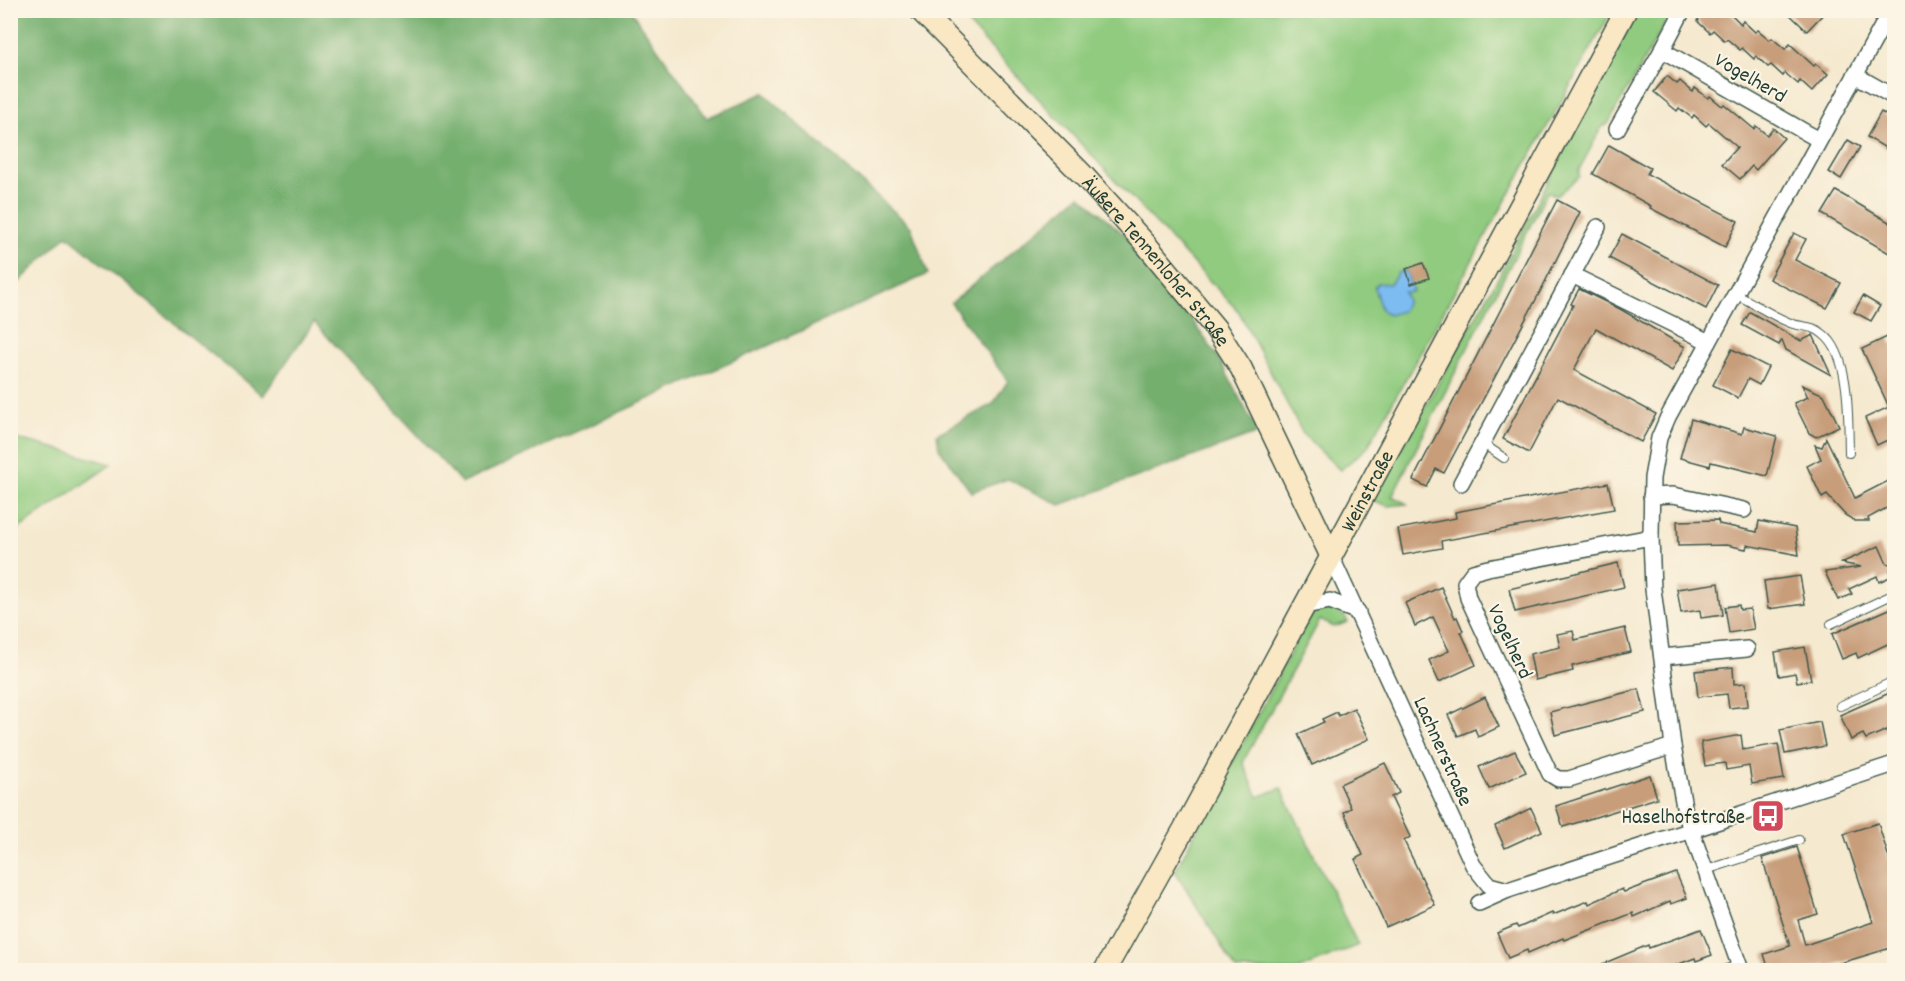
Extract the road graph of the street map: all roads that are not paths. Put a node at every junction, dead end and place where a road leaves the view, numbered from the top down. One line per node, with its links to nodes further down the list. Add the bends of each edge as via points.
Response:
1 (920, 10): 21 (main road, Äußere Tennenloher Straße, via 1083,176 1216,329 1241,368)
2 (1626, 10): 21 (main road, Weinstraße)
3 (1683, 10): 5 (street)
4 (1891, 10): 6 (street)
5 (1662, 50): 8 (street); 9 (street, Vogelherd)
6 (1855, 75): 7 (street); 9 (street)
7 (1894, 97)
8 (1617, 129)
9 (1819, 140): 12 (street)
10 (1598, 226): 11 (street)
11 (1572, 275): 13 (street); 14 (street)
12 (1735, 294): 13 (street); 15 (lane, via 1824,334 1836,350 1843,370)
13 (1709, 342): 18 (street, via 1659,438)
14 (1482, 443): 16 (lane); 17 (street)
15 (1848, 453)
16 (1504, 458)
17 (1461, 483)
18 (1651, 496): 19 (street, via 1673,495); 20 (street)
19 (1744, 510)
20 (1651, 537): 27 (street); 30 (street, Vogelherd, via 1488,568 1473,572 1465,583 1468,598 1550,774 1569,779)
21 (1331, 556): 23 (main road, Weinstraße); 24 (street, Lachnerstraße)
22 (1894, 594): 25 (lane)
23 (1305, 606): 24 (street, via 1330,601); 38 (main road, Weinstraße)
24 (1358, 612): 35 (street, Lachnerstraße, via 1473,865 1489,885)
25 (1831, 624)
26 (1747, 649): 27 (street)
27 (1662, 657): 30 (street)
28 (1894, 681): 29 (lane)
29 (1840, 706)
30 (1673, 746): 32 (street)
31 (1894, 764): 32 (street)
32 (1691, 830): 34 (street); 35 (street)
33 (1799, 840): 34 (lane)
34 (1706, 870): 37 (street)
35 (1508, 890): 36 (street)
36 (1479, 903)
37 (1740, 968): 39 (lane)
38 (1105, 970)
39 (1723, 970)

